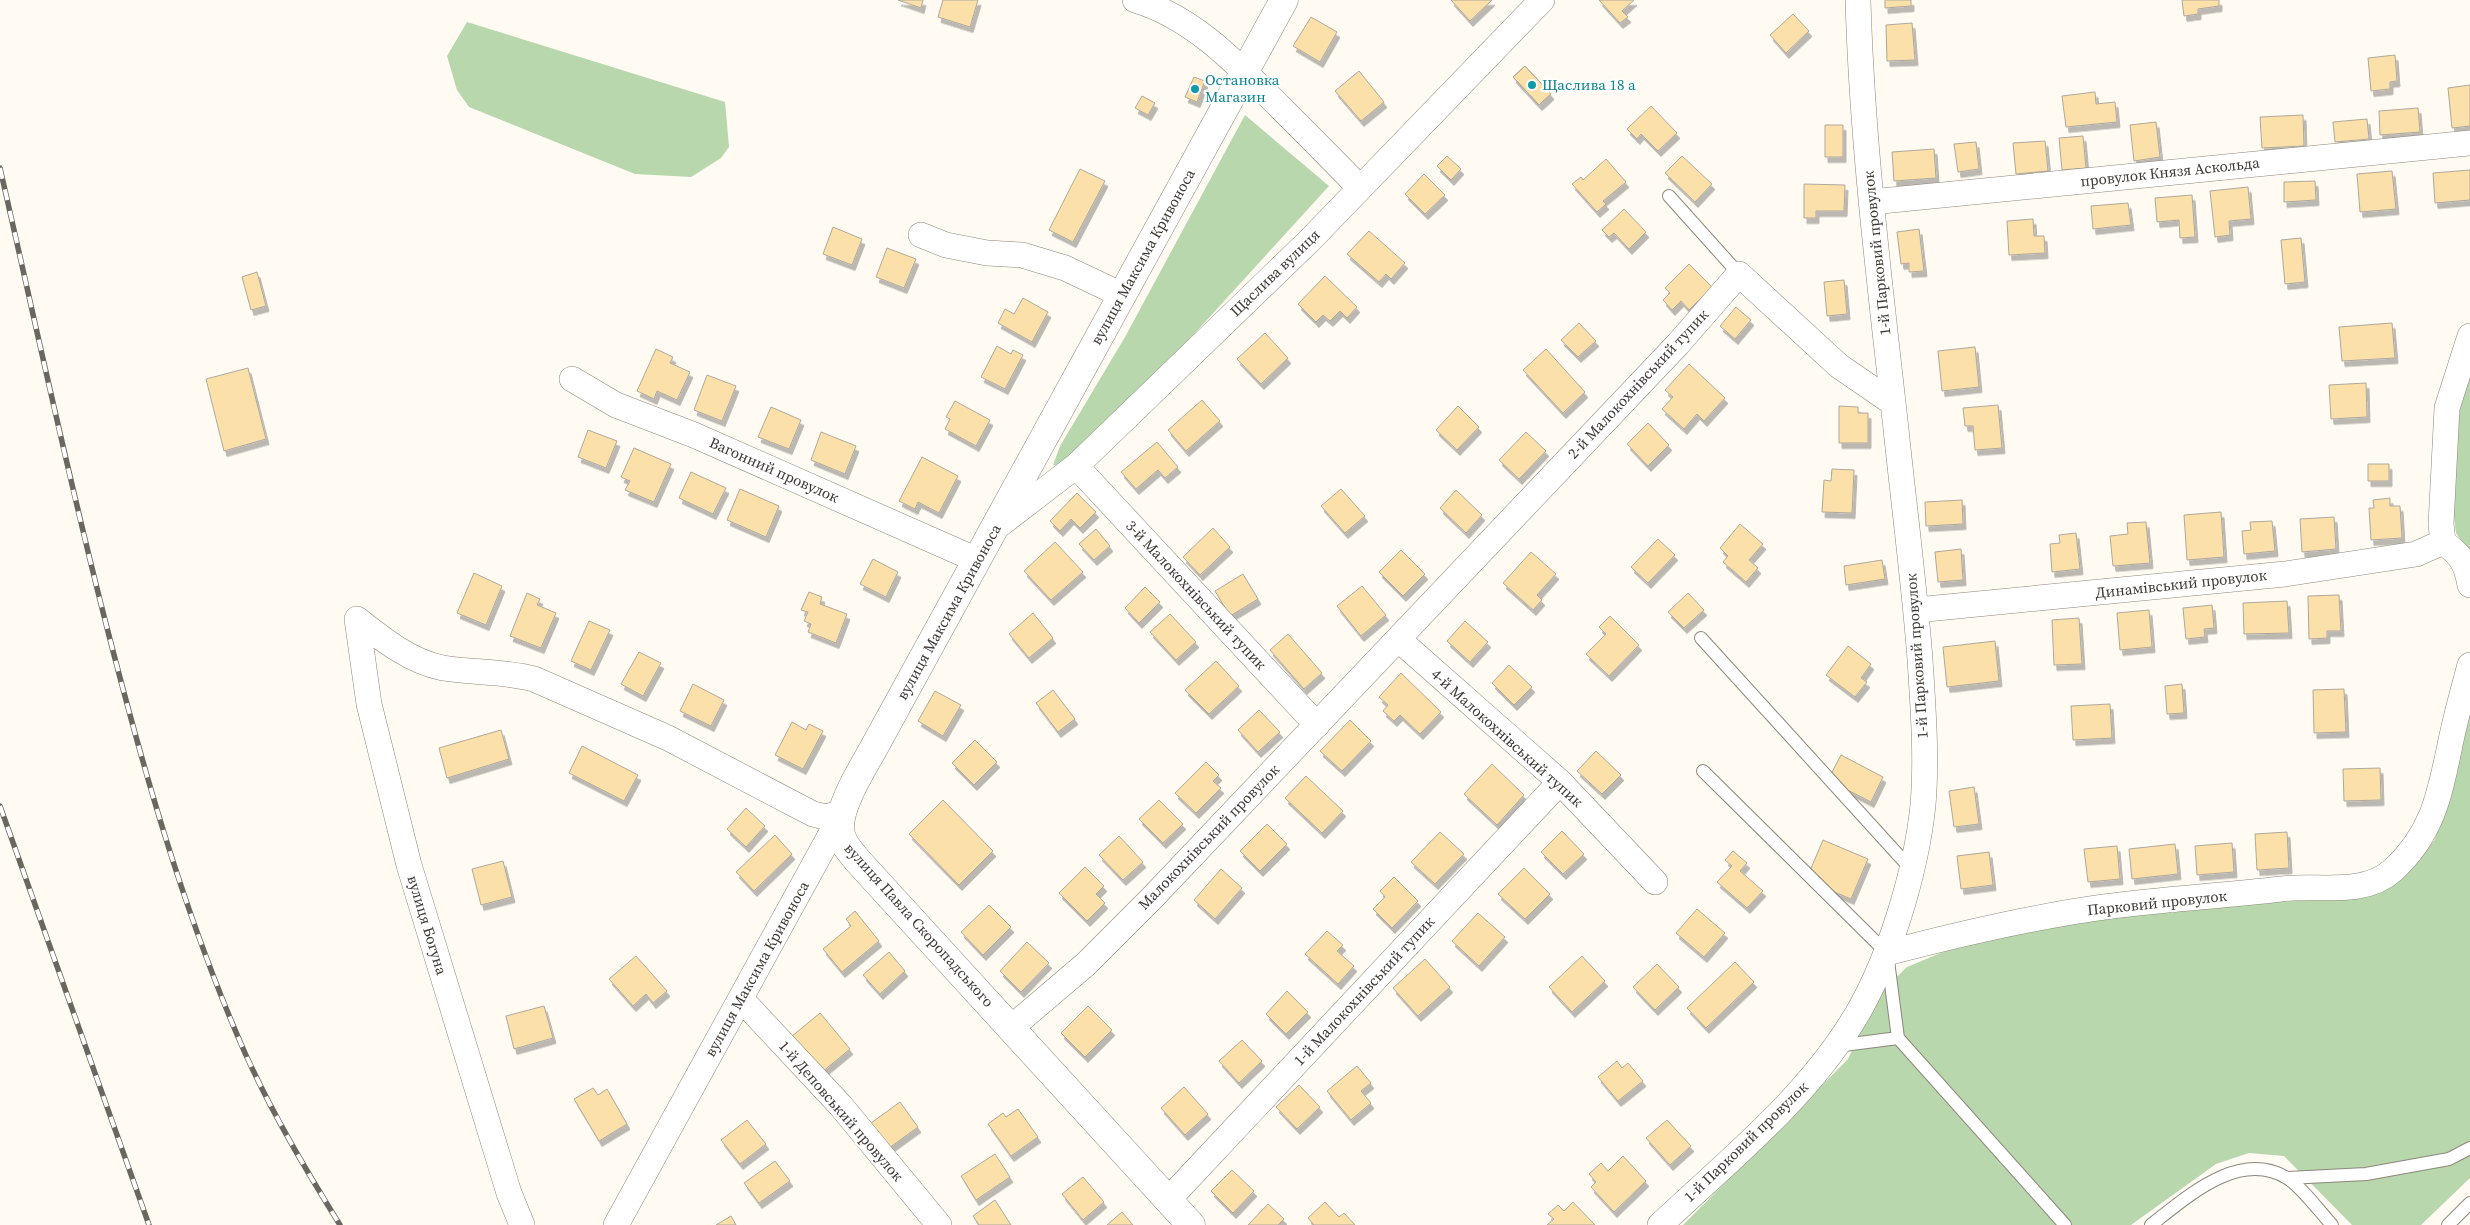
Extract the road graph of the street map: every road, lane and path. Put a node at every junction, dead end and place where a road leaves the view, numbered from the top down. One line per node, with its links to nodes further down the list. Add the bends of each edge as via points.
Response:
1 (1135, 0): 5 (street, via 1174,16 1208,39)
2 (1284, 0): 5 (street, вулиця Максима Кривоноса)
3 (1542, 0): 7 (street, Щаслива вулиця)
4 (1858, 0): 9 (street, 1-й Парковий провулок)
5 (1244, 72): 7 (street); 12 (street, вулиця Максима Кривоноса)
6 (2470, 142): 9 (street, провулок Князя Аскольда)
7 (1360, 188): 16 (street, Щаслива вулиця)
8 (1669, 196): 11 (lane)
9 (1871, 202): 15 (street, 1-й Парковий провулок)
10 (921, 235): 12 (street, via 946,245 987,253 1022,255 1065,268)
11 (1739, 274): 15 (street, via 1840,366); 23 (street, 2-й Малокохнівський тупик, via 1678,344)
12 (1122, 295): 17 (street, вулиця Максима Кривоноса)
13 (2470, 336): 18 (street, via 2447,408 2441,524)
14 (572, 379): 19 (street, Вагонний провулок, via 616,405 694,435)
15 (1893, 403): 21 (street, 1-й Парковий провулок)
16 (1076, 466): 17 (street, Щаслива вулиця); 25 (street, 3-й Малокохнівський тупик)
17 (994, 529): 19 (street, вулиця Максима Кривоноса)
18 (2443, 542): 20 (street, via 2466,566); 21 (street, Динамівський провулок, via 2416,554 2285,574)
19 (977, 560): 28 (street, вулиця Максима Кривоноса, via 873,750)
20 (2470, 585)
21 (1916, 610): 29 (street, 1-й Парковий провулок, via 1924,722 1923,806)
22 (1702, 638): 29 (lane)
23 (1398, 639): 25 (street, Малокохнівський провулок); 27 (street, 4-й Малокохнівський тупик)
24 (2470, 666): 31 (street, Парковий провулок, via 2435,809 2416,845 2392,872 2363,886 2300,886 2105,907 1989,926)
25 (1317, 725): 33 (street, Малокохнівський провулок, via 1086,964)
26 (1703, 771): 31 (lane)
27 (1560, 782): 30 (street, 4-й Малокохнівський тупик); 38 (street, 1-й Малокохнівський тупик)
28 (843, 812): 32 (street, вулиця Максима Кривоноса); 33 (street, вулиця Павла Скоропадського, via 840,829 844,843); 40 (street, вулиця Богуна, via 826,817 813,814 668,738 534,680 515,674 443,668 421,661 375,634 357,619 369,704 409,865 506,1184)
29 (1911, 869): 31 (street, 1-й Парковий провулок)
30 (1655, 882)
31 (1887, 953): 34 (lane); 35 (street, 1-й Парковий провулок, via 1852,1023)
32 (740, 999): 41 (street, вулиця Максима Кривоноса); 42 (street, 1-й Деповський провулок, via 841,1106)
33 (1012, 1028): 38 (street, вулиця Павла Скоропадського)
34 (1898, 1038): 35 (lane); 45 (lane)
35 (1834, 1046): 44 (street, 1-й Парковий провулок, via 1813,1075 1771,1121)
36 (2470, 1148): 37 (lane, via 2449,1159 2366,1174)
37 (2288, 1178): 46 (lane, via 2267,1170 2250,1169 2222,1176); 47 (lane)
38 (1168, 1200): 43 (street, вулиця Павла Скоропадського)
39 (2470, 1203): 48 (lane)
40 (523, 1222)
41 (614, 1223)
42 (939, 1225)
43 (1192, 1225)
44 (1660, 1225)
45 (2065, 1225)
46 (2151, 1225)
47 (2332, 1225)
48 (2448, 1225)

